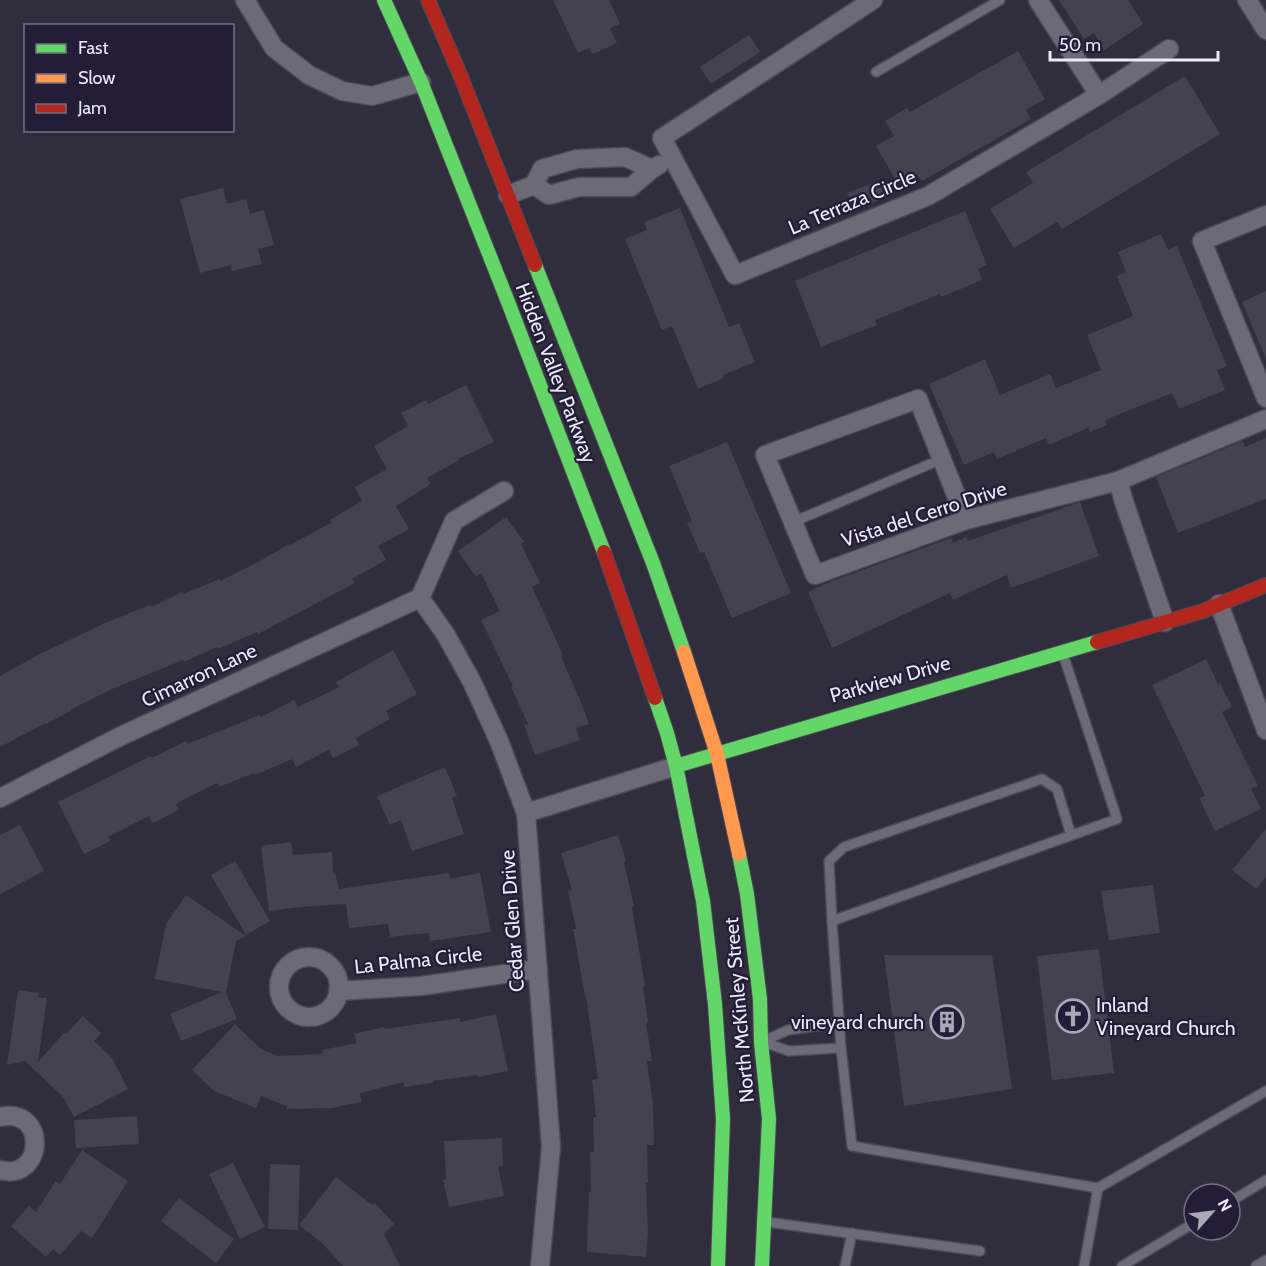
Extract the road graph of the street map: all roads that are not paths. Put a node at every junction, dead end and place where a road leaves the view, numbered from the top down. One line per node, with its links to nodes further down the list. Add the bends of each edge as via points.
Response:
1 (245, 0): 13 (street, via 274,48 309,75 342,91 372,96)
2 (384, 0): 10 (main road, Hidden Valley Parkway)
3 (428, 0): 20 (main road, Hidden Valley Parkway, via 459,72)
4 (873, 0): 16 (street, La Terraza Circle, via 662,138)
5 (1000, 0): 12 (lane)
6 (1038, 0): 14 (street)
7 (1247, 0): 9 (street)
8 (405, 12): 10 (main road)
9 (1266, 30)
10 (404, 41): 13 (main road, Hidden Valley Parkway)
11 (1169, 49): 14 (street, La Terraza Circle)
12 (876, 72)
13 (421, 82): 23 (main road, Hidden Valley Parkway)
14 (1099, 95): 16 (street, La Terraza Circle, via 928,196 735,276)
15 (605, 157): 17 (street, via 625,156); 18 (street, via 577,159 542,169); 19 (street)
16 (672, 157): 17 (street)
17 (652, 169): 19 (street, via 631,187)
18 (534, 185): 19 (street, via 549,195); 20 (street)
19 (610, 186)
20 (501, 201): 37 (main road, Hidden Valley Parkway, via 653,563)
21 (1266, 215): 24 (street, via 1202,241)
22 (508, 270): 23 (main road)
23 (508, 302): 38 (main road, Hidden Valley Parkway, via 631,627)
24 (1266, 398)
25 (1266, 419): 27 (street, Vista del Cerro Drive)
26 (942, 459): 29 (street); 30 (lane); 30 (street, via 918,399 765,455)
27 (1118, 481): 29 (street, Vista del Cerro Drive); 34 (street)
28 (504, 491): 32 (street, via 454,521)
29 (966, 519): 30 (street, Vista del Cerro Drive, via 814,575)
30 (793, 522)
31 (1266, 585): 33 (main road, Parkview Drive)
32 (420, 598): 39 (street, Cimarron Lane, via 122,736); 40 (street, Cedar Glen Drive, via 472,682)
33 (1219, 604): 34 (main road, Parkview Drive); 36 (street)
34 (1165, 622): 35 (main road, Parkview Drive)
35 (1062, 652): 37 (main road, Parkview Drive); 41 (lane, via 1117,819)
36 (1266, 730)
37 (717, 754): 38 (main road, Parkview Drive); 46 (main road, North McKinley Street, via 747,894 760,999)
38 (676, 765): 40 (street, Parkview Drive); 60 (main road, North McKinley Street, via 703,901 715,1004 723,1119)
39 (0, 798)
40 (526, 813): 43 (street, Cedar Glen Drive)
41 (1071, 835): 42 (lane); 42 (lane, via 1057,789 1042,779 844,847 829,861)
42 (832, 921): 45 (lane)
43 (538, 969): 44 (street, La Palma Circle, via 421,986); 59 (street, Cedar Glen Drive, via 551,1147)
44 (339, 991)
45 (839, 1023): 46 (lane, via 788,1030); 47 (lane)
46 (761, 1042): 47 (lane, via 789,1051); 54 (main road, North McKinley Street, via 769,1119)
47 (841, 1048): 52 (lane, via 852,1146)
48 (1266, 1091): 52 (lane)
49 (0, 1117): 50 (street, via 20,1118 36,1140 32,1159 25,1166)
50 (0, 1170)
51 (1266, 1180): 53 (lane)
52 (1098, 1188): 63 (lane)
53 (1242, 1195)
54 (765, 1222): 56 (lane); 61 (main road, North McKinley Street)
55 (1182, 1230): 64 (lane)
56 (852, 1233): 57 (lane); 62 (lane)
57 (980, 1251)
58 (1266, 1260): 65 (lane)
59 (540, 1266)
60 (718, 1266)
61 (762, 1266)
62 (845, 1266)
63 (1084, 1266)
64 (1122, 1266)
65 (1256, 1266)

